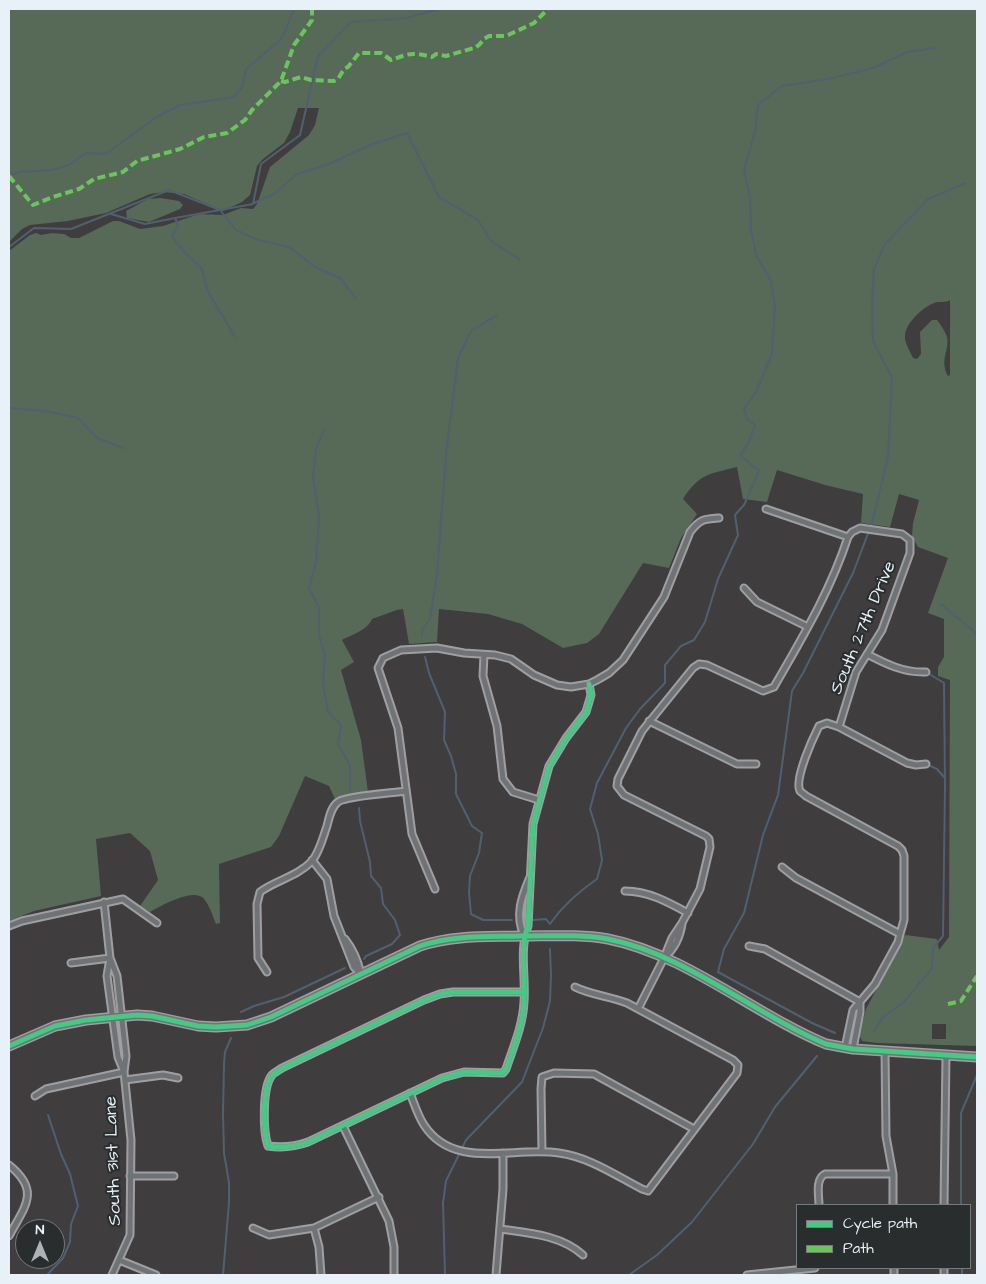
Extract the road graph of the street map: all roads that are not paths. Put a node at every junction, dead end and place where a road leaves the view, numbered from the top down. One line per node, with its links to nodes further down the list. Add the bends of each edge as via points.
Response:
1 (766, 509): 3 (street)
2 (719, 518): 9 (street, via 700,520 690,532 664,597 623,660 610,673)
3 (848, 537): 5 (street, via 832,582); 6 (street, South 27th Drive, via 860,528 902,534 910,540 910,553 882,630)
4 (744, 588): 5 (street, via 757,602)
5 (808, 627): 10 (street, via 774,687 769,690 756,688 699,664)
6 (867, 654): 8 (street, via 890,666); 11 (street, South 27th Drive, via 856,672)
7 (484, 655): 9 (street, via 511,658 534,675 558,685); 14 (street, via 428,648 401,650 383,658 378,668 398,728); 15 (street, via 483,676 497,726 503,779 513,792)
8 (926, 672)
9 (589, 684): 15 (street, via 591,695 586,712 549,766)
10 (649, 721): 12 (street, via 737,764); 24 (street, via 617,786 624,795 709,839 702,883)
11 (839, 726): 13 (street, via 907,763); 27 (street, via 827,723 819,726 802,767 800,790 902,850 904,920)
12 (756, 764)
13 (926, 764)
14 (406, 791): 16 (street, via 337,802); 19 (street, via 412,834)
15 (540, 800): 18 (street, via 533,824)
16 (312, 860): 33 (street, via 291,876 260,892 257,904 258,958); 34 (street, via 328,880 332,910 353,950)
17 (782, 867): 27 (street, via 796,878)
18 (530, 876): 22 (street, via 521,895); 23 (street)
19 (435, 889)
20 (626, 891): 24 (street, via 648,894)
21 (104, 902): 25 (street, via 122,899); 26 (street); 30 (street, South 31st Lane)
22 (520, 908): 23 (street); 28 (street, via 520,926)
23 (528, 908): 28 (street, via 528,926)
24 (688, 913): 31 (street)
25 (157, 923)
26 (9, 926)
27 (900, 934): 39 (street, via 875,984)
28 (524, 936): 31 (street, via 596,937); 34 (street, via 459,937 435,941); 38 (street)
29 (749, 946): 39 (street, via 765,949)
30 (110, 958): 32 (street); 36 (street, South 31st Lane); 37 (street, South 31st Lane)
31 (664, 958): 40 (street); 48 (street, via 818,1040)
32 (71, 963)
33 (267, 972)
34 (361, 974): 41 (street, via 263,1020 240,1026 206,1027 152,1016)
35 (575, 987): 40 (street, via 616,998)
36 (109, 988): 37 (street); 42 (street, South 31st Lane)
37 (118, 988): 41 (street, South 31st Lane)
38 (524, 992): 55 (street, via 521,1025 503,1073 464,1072); 57 (street, via 440,994 272,1075 266,1088 264,1137 268,1146 296,1147)
39 (860, 1002): 43 (street); 44 (street)
40 (638, 1009): 58 (street, via 738,1065 737,1074)
41 (122, 1016): 42 (street); 45 (street, South 31st Lane)
42 (113, 1017): 46 (street, South 31st Lane); 47 (street, via 63,1024)
43 (851, 1018): 44 (street); 48 (street)
44 (858, 1020): 48 (street)
45 (124, 1042): 46 (street); 52 (street, South 31st Lane)
46 (116, 1043): 52 (street, South 31st Lane)
47 (9, 1046)
48 (849, 1049): 49 (street)
49 (885, 1051): 50 (street); 62 (street, via 886,1136)
50 (946, 1055): 51 (street); 68 (street)
51 (977, 1057)
52 (124, 1072): 54 (street, South 31st Lane); 56 (street, via 46,1089)
53 (178, 1078): 54 (street, via 163,1075)
54 (125, 1080): 63 (street, South 31st Lane, via 131,1140)
55 (410, 1093): 57 (street); 60 (street, via 424,1125 440,1141 464,1152)
56 (35, 1096)
57 (342, 1126): 65 (street)
58 (694, 1130): 59 (street, via 648,1191 576,1156); 59 (street, via 594,1074 554,1073 542,1077 540,1089)
59 (542, 1152): 60 (street)
60 (503, 1153): 71 (street)
61 (9, 1165): 72 (street, via 25,1180 28,1192 24,1208)
62 (893, 1174): 66 (street, via 825,1174 819,1180); 67 (street)
63 (130, 1176): 64 (street); 74 (street, South 31st Lane, via 130,1235)
64 (174, 1176)
65 (379, 1197): 70 (street); 79 (street, via 392,1231)
66 (819, 1204)
67 (894, 1204)
68 (944, 1204)
69 (253, 1228): 70 (street, via 269,1235)
70 (314, 1228): 78 (street)
71 (500, 1229): 73 (street, via 560,1240); 80 (street)
72 (9, 1236)
73 (583, 1255)
74 (119, 1260): 76 (street, South 31st Lane); 77 (street)
75 (805, 1269): 81 (street)
76 (112, 1275)
77 (156, 1275)
78 (321, 1275)
79 (394, 1275)
80 (496, 1275)
81 (747, 1275)

